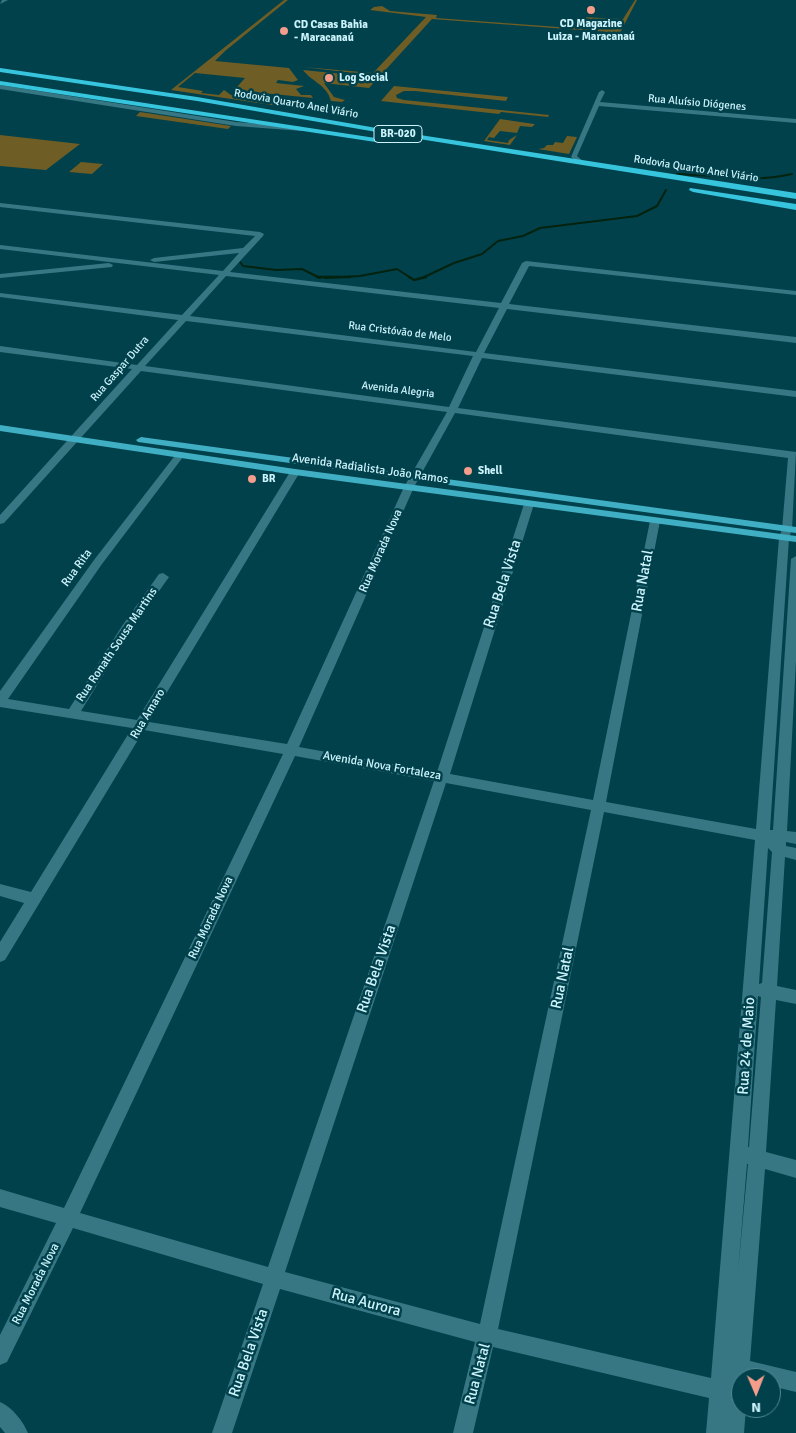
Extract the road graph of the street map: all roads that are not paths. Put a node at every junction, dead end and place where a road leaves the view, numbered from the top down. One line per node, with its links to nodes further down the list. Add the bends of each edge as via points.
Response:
1 (6, 0): 2 (street)
2 (0, 3)
3 (0, 70): 5 (highway, Rodovia Quarto Anel Viário / BR-020)
4 (0, 85): 7 (highway, Rodovia Quarto Anel Viário / BR-020); 12 (street, via 222,122)
5 (109, 86): 7 (highway, via 140,97 132,100); 8 (highway, Rodovia Quarto Anel Viário / BR-020)
6 (602, 92): 9 (street)
7 (95, 98): 10 (highway, Rodovia Quarto Anel Viário / BR-020)
8 (197, 98): 10 (highway, via 148,101 148,104); 14 (highway, Rodovia Quarto Anel Viário / BR-020)
9 (597, 104): 11 (street, Rua Aluísio Diógenes); 14 (street, via 574,156)
10 (175, 110): 12 (highway, Rodovia Quarto Anel Viário / BR-020)
11 (796, 121)
12 (302, 129): 13 (highway, Rodovia Quarto Anel Viário / BR-020)
13 (394, 143)
14 (582, 163): 15 (highway, Rodovia Quarto Anel Viário / BR-020)
15 (632, 170): 16 (highway); 18 (highway, Rodovia Quarto Anel Viário / BR-020)
16 (632, 180)
17 (680, 188): 21 (highway, Rodovia Quarto Anel Viário)
18 (796, 196)
19 (0, 205): 20 (street)
20 (11, 206): 22 (street); 24 (street, Rua Gaspar Dutra, via 260,234)
21 (796, 207)
22 (0, 214)
23 (0, 247): 25 (street)
24 (246, 250): 25 (street); 26 (street, Rua Gaspar Dutra)
25 (132, 262): 26 (street); 27 (street)
26 (225, 274): 30 (street); 31 (street, Rua Gaspar Dutra)
27 (0, 276)
28 (796, 293): 30 (street, Rua Morada Nova, via 526,263)
29 (0, 295): 31 (street, Rua Cristóvão de Melo)
30 (503, 306): 32 (street); 34 (street, Rua Morada Nova)
31 (184, 317): 34 (street, Rua Cristóvão de Melo); 35 (street, Rua Gaspar Dutra)
32 (796, 340)
33 (0, 349): 35 (street, Avenida Alegria)
34 (479, 354): 36 (street, Rua Cristóvão de Melo); 37 (street, Rua Morada Nova)
35 (137, 368): 37 (street, Avenida Alegria); 40 (street, Rua Gaspar Dutra)
36 (796, 394)
37 (453, 409): 42 (street, Avenida Alegria); 44 (street, Rua Morada Nova)
38 (0, 421): 40 (main road, Avenida Radialista João Ramos)
39 (0, 428): 40 (main road, Avenida Radialista João Ramos)
40 (77, 436): 41 (main road, Avenida Radialista João Ramos); 44 (main road, Avenida Radialista João Ramos); 46 (street, Rua Gaspar Dutra)
41 (180, 455): 43 (main road, Avenida Radialista João Ramos); 51 (street, Rua Rita, via 98,562)
42 (795, 455): 48 (street, Rua 24 de Maio)
43 (295, 472): 44 (main road, Avenida Radialista João Ramos); 53 (street, Rua Amaro)
44 (412, 483): 45 (main road, Avenida Radialista João Ramos); 48 (main road, Avenida Radialista João Ramos); 54 (street, Rua Morada Nova)
45 (529, 504): 47 (main road, Avenida Radialista João Ramos); 56 (street, Rua Bela Vista)
46 (0, 521)
47 (655, 521): 48 (main road, Avenida Radialista João Ramos); 57 (street, Rua Natal)
48 (791, 534): 49 (street, Rua 24 de Maio)
49 (791, 567): 55 (street, Rua 24 de Maio)
50 (163, 577): 52 (street, Rua Ronath Sousa Martins)
51 (0, 701): 52 (street, Avenida Nova Fortaleza)
52 (72, 714): 53 (street, Avenida Nova Fortaleza)
53 (142, 726): 54 (street, Avenida Nova Fortaleza); 63 (street, Rua Amaro)
54 (291, 750): 56 (street, Avenida Nova Fortaleza); 72 (street, Rua Morada Nova)
55 (777, 756): 58 (street, Rua 24 de Maio); 60 (street, Rua 24 de Maio)
56 (442, 777): 57 (street, Avenida Nova Fortaleza); 73 (street, Rua Bela Vista)
57 (600, 806): 58 (street, Avenida Nova Fortaleza); 74 (street, Rua Natal)
58 (763, 836): 60 (street); 65 (street, Rua 24 de Maio)
59 (796, 838): 60 (street)
60 (779, 843): 61 (street); 66 (street, Rua 24 de Maio)
61 (796, 854)
62 (0, 890): 63 (street)
63 (34, 899): 64 (street, Rua Amaro)
64 (0, 956)
65 (752, 988): 66 (street); 68 (street, Rua 24 de Maio)
66 (768, 992): 67 (street); 69 (street, Rua 24 de Maio)
67 (796, 997)
68 (739, 1153): 69 (street); 76 (street, Rua 24 de Maio)
69 (757, 1160): 70 (street); 76 (street, Rua 24 de Maio)
70 (796, 1169)
71 (0, 1198): 72 (street, Rua Aurora)
72 (68, 1219): 73 (street, Rua Aurora); 75 (street, Rua Morada Nova)
73 (274, 1278): 74 (street, Rua Aurora); 81 (street, Rua Bela Vista)
74 (488, 1336): 78 (street, Rua Aurora); 82 (street, Rua Natal)
75 (0, 1354)
76 (731, 1365): 77 (street); 78 (street, Rua 24 de Maio)
77 (796, 1382)
78 (728, 1393): 83 (street, Rua 24 de Maio); 84 (street, Rua 24 de Maio)
79 (0, 1412): 80 (street)
80 (18, 1433)
81 (222, 1433)
82 (463, 1433)
83 (716, 1433)
84 (734, 1433)

